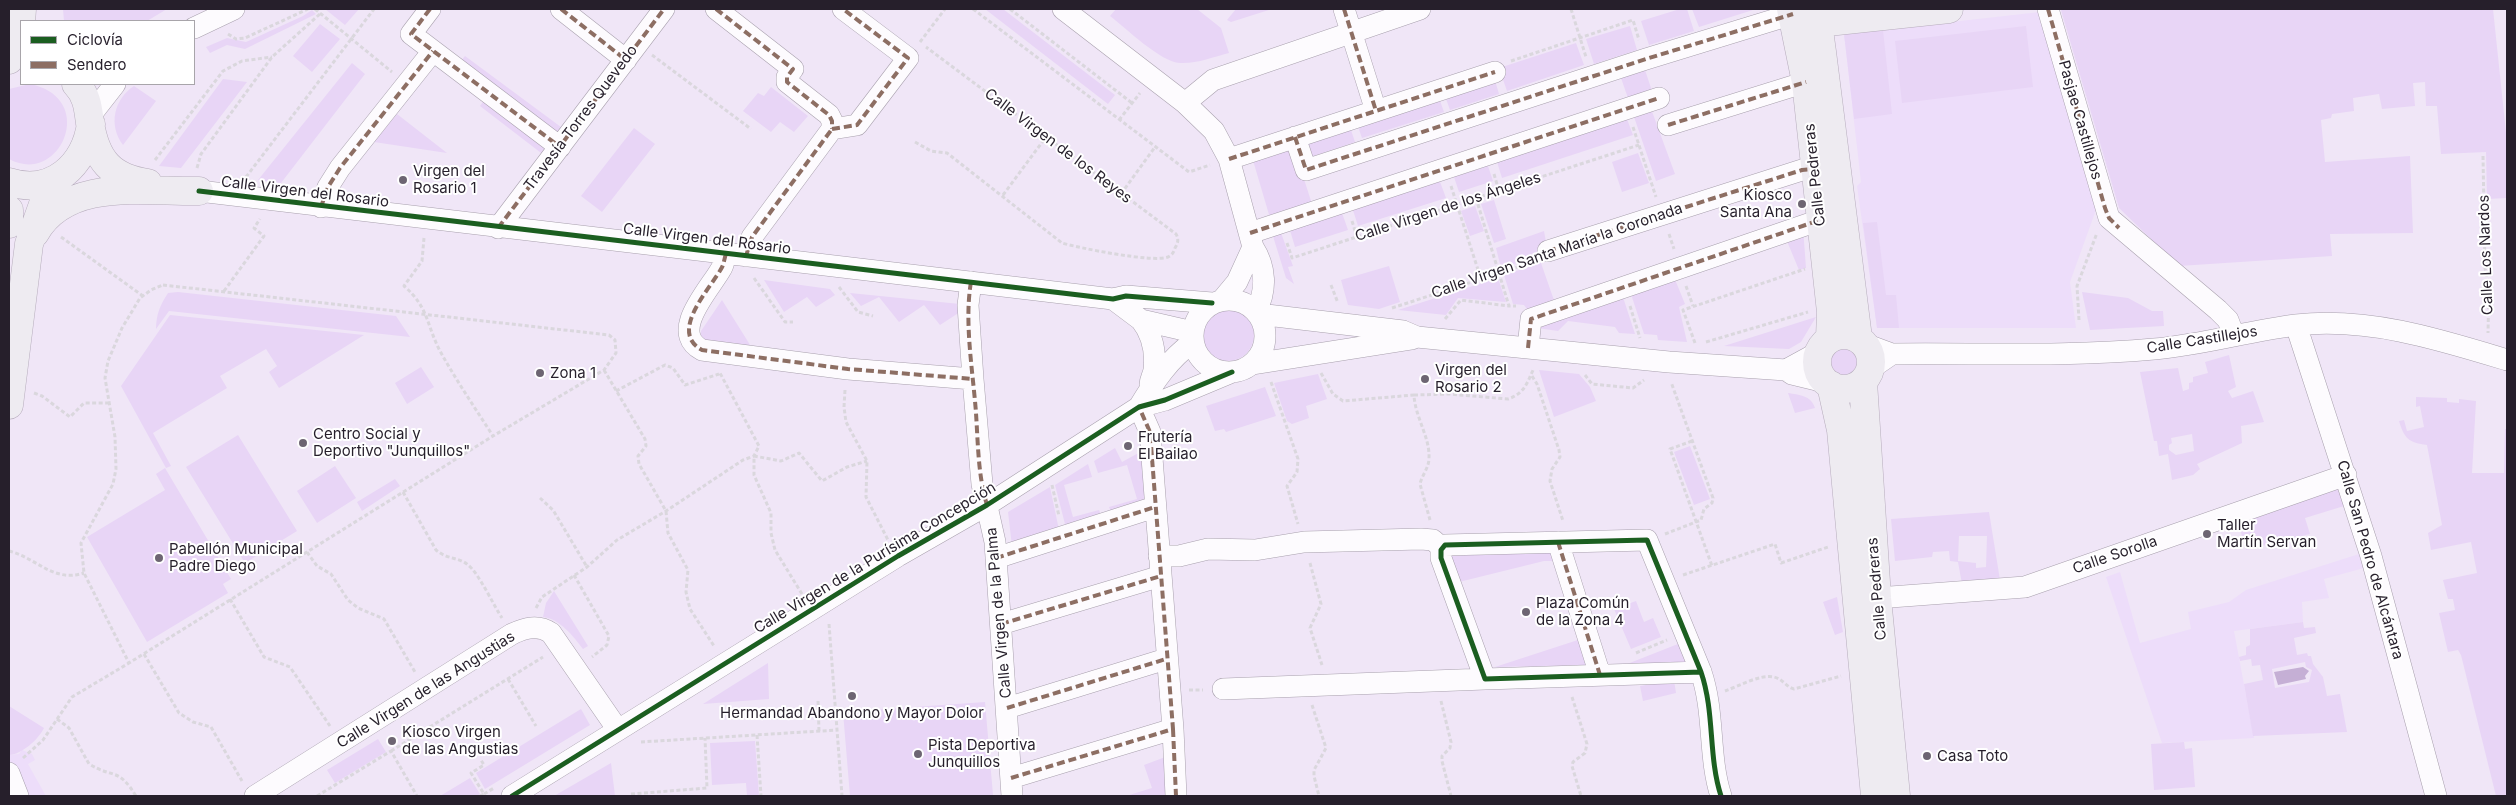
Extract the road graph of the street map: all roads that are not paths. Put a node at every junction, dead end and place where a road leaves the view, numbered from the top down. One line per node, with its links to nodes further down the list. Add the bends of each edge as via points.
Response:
1 (430, 9): 16 (street, via 411,34)
2 (561, 9): 17 (street)
3 (664, 9): 17 (street, Travesía Torres Quevedo)
4 (716, 9): 28 (street, via 793,69 786,79 829,115)
5 (843, 9): 28 (street, via 914,50 857,125)
6 (1063, 9): 24 (street)
7 (1344, 9): 14 (street)
8 (1420, 9): 14 (street)
9 (1949, 9): 11 (main road)
10 (2048, 9): 52 (street, Pasjae Castillejos, via 2113,220 2218,310 2228,320)
11 (1799, 12): 20 (main road, Calle Pedreras); 29 (street, via 1306,170); 56 (main road, Calle Pedreras)
12 (225, 13): 13 (street)
13 (195, 28)
14 (1351, 31): 24 (street, via 1213,80); 25 (street)
15 (20, 36): 18 (main road)
16 (433, 51): 30 (street); 36 (street, via 340,168)
17 (627, 52): 30 (street, Travesía Torres Quevedo)
18 (9, 60)
19 (1495, 72): 25 (street)
20 (1806, 82): 27 (street); 32 (main road, Calle Pedreras)
21 (77, 85): 26 (main road, via 83,92)
22 (114, 85): 26 (street)
23 (1659, 98): 41 (street, via 1281,223)
24 (1185, 103): 31 (street, via 1214,131)
25 (1376, 111): 29 (street)
26 (90, 120): 33 (main road, via 83,152 75,164); 35 (main road, via 101,154 113,172 138,182)
27 (1668, 125)
28 (832, 129): 44 (street, Calle Virgen del Rosario)
29 (1295, 137): 31 (street)
30 (560, 147): 40 (street, Travesía Torres Quevedo)
31 (1229, 159): 41 (street)
32 (1815, 169): 38 (main road, Calle Pedreras); 43 (street, Calle Virgen Santa María la Coronada, via 1802,170)
33 (60, 176): 34 (main road, via 29,185); 35 (main road, via 94,186); 42 (main road, via 46,193)
34 (9, 182)
35 (199, 191): 36 (street, Calle Virgen del Rosario); 42 (main road, via 88,194 49,215)
36 (321, 207): 40 (street, Calle Virgen del Rosario)
37 (9, 210): 39 (main road)
38 (1820, 220): 51 (main road, Calle Pedreras); 55 (street, via 1531,319)
39 (9, 224)
40 (498, 228): 44 (street, Calle Virgen del Rosario)
41 (1252, 240): 47 (street, via 1237,282); 48 (street, via 1260,257 1265,291)
42 (29, 244): 64 (main road)
43 (1548, 251)
44 (736, 255): 45 (street, Calle Virgen del Rosario); 61 (street, via 722,268 692,317 689,338 702,350 848,369)
45 (971, 282): 46 (street, Calle Virgen del Rosario); 61 (street, Calle Virgen de la Palma, via 968,304)
46 (1113, 300): 47 (street, Calle Virgen del Rosario, via 1126,296); 49 (street, Calle Virgen del Rosario)
47 (1217, 301): 48 (street, via 1234,300); 53 (street, via 1197,318)
48 (1257, 312): 54 (street, via 1402,331); 58 (street, via 1264,323 1265,340 1260,356)
49 (1141, 320): 53 (street, Calle Virgen del Rosario); 63 (street, via 1151,336 1154,352)
50 (2296, 325): 52 (street, Calle Castillejos); 57 (street, Calle Castillejos, via 2365,326 2409,332); 66 (street, Calle San Pedro de Alcántara)
51 (1826, 334): 56 (main road, via 1844,334); 59 (street); 62 (main road, Calle Pedreras, via 1818,368)
52 (2234, 336): 56 (street, Calle Castillejos, via 2154,349)
53 (1193, 337): 60 (street, via 1196,352 1211,368); 63 (street, Calle Virgen de la Purísima Concepción)
54 (1417, 338): 55 (street); 58 (street)
55 (1532, 357): 59 (street)
56 (1870, 357): 62 (main road, via 1846,389); 73 (main road, Calle Pedreras)
57 (2507, 360)
58 (1253, 364): 60 (street)
59 (1786, 370): 62 (street)
60 (1232, 372): 65 (street, Calle Virgen de la Purísima Concepción, via 1165,400)
61 (973, 379): 67 (street, Calle Virgen de la Palma, via 982,484)
62 (1828, 383): 87 (main road, Calle Pedreras, via 1841,430)
63 (1150, 389): 65 (street, Calle Virgen de la Purísima Concepción)
64 (19, 399)
65 (1139, 407): 67 (street, Calle Virgen de la Purísima Concepción); 68 (street, via 1150,432)
66 (2346, 475): 73 (street, Calle Sorolla, via 2025,586); 91 (street, Calle San Pedro de Alcántara)
67 (987, 505): 71 (street, Calle Virgen de la Palma); 82 (street, Calle Virgen de la Purísima Concepción, via 898,556 725,664)
68 (1155, 507): 71 (street); 72 (street)
69 (1564, 542): 70 (street); 76 (street, via 1647,540); 77 (street)
70 (1438, 544): 72 (street, via 1304,542 1268,550 1208,548 1179,556); 78 (street)
71 (996, 558): 74 (street, Calle Virgen de la Palma)
72 (1160, 566): 74 (street); 75 (street)
73 (1877, 598): 87 (main road, Calle Pedreras)
74 (1001, 624): 80 (street, Calle Virgen de la Palma)
75 (1166, 659): 80 (street); 81 (street)
76 (1700, 672): 77 (street); 90 (street, via 1708,696 1712,754)
77 (1600, 676): 78 (street)
78 (1485, 678): 79 (street)
79 (1223, 689)
80 (1007, 708): 84 (street, Calle Virgen de la Palma)
81 (1172, 729): 84 (street); 89 (street)
82 (625, 737): 85 (street, Calle Virgen de las Angustias, via 547,631 522,631 340,743); 86 (street, Calle Virgen de la Purísima Concepción)
83 (12, 768): 88 (street)
84 (1012, 787)
85 (250, 791)
86 (516, 791)
87 (1879, 793)
88 (18, 796)
89 (1176, 796)
90 (1721, 796)
91 (2436, 796)

